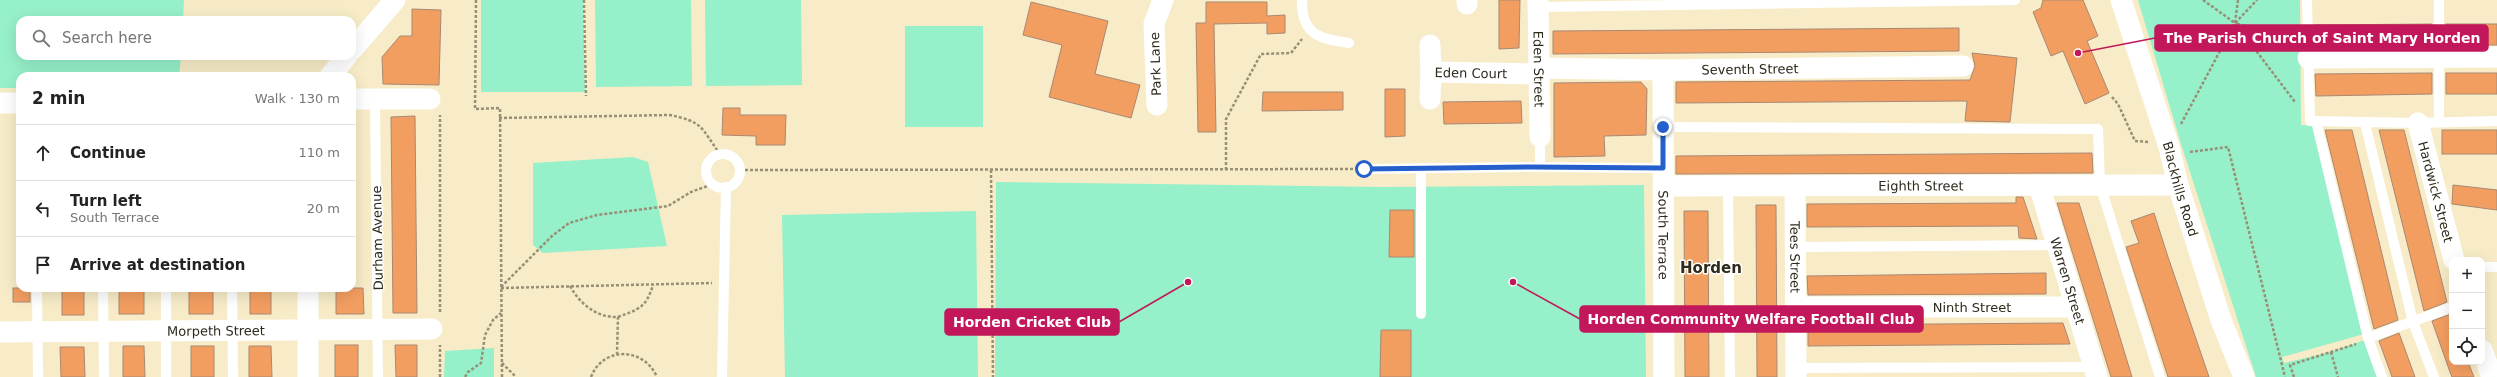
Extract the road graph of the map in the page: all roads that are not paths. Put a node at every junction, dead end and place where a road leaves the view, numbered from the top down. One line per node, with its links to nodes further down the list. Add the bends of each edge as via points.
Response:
1 (395, 0): 10 (street)
2 (1163, 0): 27 (street, Park Lane, via 1154,24)
3 (1302, 0): 9 (lane, via 1304,19 1316,36)
4 (2015, 0): 8 (lane)
5 (2121, 0): 41 (street, Blackhills Road, via 2168,144)
6 (2307, 0): 12 (lane)
7 (2439, 0): 13 (lane)
8 (1538, 3): 18 (street, Eden Street)
9 (1350, 43)
10 (356, 45)
11 (1430, 45): 20 (street)
12 (2308, 52): 13 (street); 28 (lane)
13 (2439, 56): 14 (street); 30 (lane)
14 (2497, 57)
15 (344, 60): 19 (street)
16 (1962, 66): 17 (street, Seventh Street)
17 (1663, 70): 18 (street, Seventh Street); 33 (street, South Terrace)
18 (1538, 71): 20 (street, Eden Court); 34 (street, Eden Street)
19 (333, 72)
20 (1430, 72): 24 (street, Eden Court)
21 (356, 99): 22 (street)
22 (376, 99): 23 (street); 61 (lane, Durham Avenue)
23 (430, 99)
24 (1430, 99)
25 (0, 103): 26 (street)
26 (16, 103)
27 (1157, 105)
28 (2313, 121): 31 (lane); 68 (lane)
29 (2497, 121): 30 (lane)
30 (2439, 122): 32 (lane)
31 (2365, 123): 32 (lane); 59 (lane)
32 (2418, 123): 47 (street, Hardwick Street)
33 (1663, 127): 38 (street, South Terrace); 40 (lane, via 2098,129)
34 (1540, 137): 35 (lane)
35 (1540, 167): 36 (lane); 38 (lane)
36 (1422, 168): 37 (lane); 58 (lane)
37 (1364, 169)
38 (1663, 177): 42 (street, Eighth Street); 79 (street, South Terrace)
39 (2039, 185): 40 (street, Eighth Street); 43 (street, Eighth Street); 45 (street, Warren Street)
40 (2100, 185): 41 (street, Eighth Street); 81 (lane)
41 (2178, 185): 82 (street, Blackhills Road, via 2221,320)
42 (1728, 186): 43 (street, Eighth Street); 80 (lane)
43 (1795, 186): 46 (street, Tees Street)
44 (726, 187): 44 (lane, via 734,184 740,170 736,159 729,154 720,154 712,158 707,165 707,174 714,184); 78 (lane)
45 (2058, 245): 46 (lane); 56 (street, Warren Street)
46 (1795, 247): 55 (street, Tees Street)
47 (2453, 257)
48 (2485, 267): 49 (lane)
49 (2497, 267)
50 (37, 292): 64 (lane)
51 (103, 292): 65 (lane)
52 (166, 292): 66 (lane)
53 (232, 292): 62 (lane)
54 (308, 292): 63 (street)
55 (1795, 307): 56 (street, Ninth Street); 70 (street, Tees Street)
56 (2076, 307): 71 (street, Warren Street)
57 (2449, 308): 59 (lane)
58 (1421, 314)
59 (2413, 322): 68 (lane); 84 (lane)
60 (437, 327): 61 (street, Morpeth Street)
61 (378, 329): 63 (street, Morpeth Street); 77 (lane, Durham Avenue)
62 (233, 330): 63 (street, Morpeth Street); 66 (street, Morpeth Street); 75 (lane)
63 (308, 330): 76 (street)
64 (38, 331): 65 (street, Morpeth Street); 67 (street, Morpeth Street); 72 (lane)
65 (103, 331): 66 (street, Morpeth Street); 73 (lane)
66 (166, 331): 74 (lane)
67 (0, 332)
68 (2368, 338): 83 (lane)
69 (2485, 358): 85 (street)
70 (1796, 372): 71 (lane)
71 (2095, 372)
72 (38, 377)
73 (104, 377)
74 (166, 377)
75 (233, 377)
76 (308, 377)
77 (378, 377)
78 (722, 377)
79 (1664, 377)
80 (1730, 377)
81 (2160, 377)
82 (2244, 377)
83 (2382, 377)
84 (2434, 377)
85 (2492, 377)

